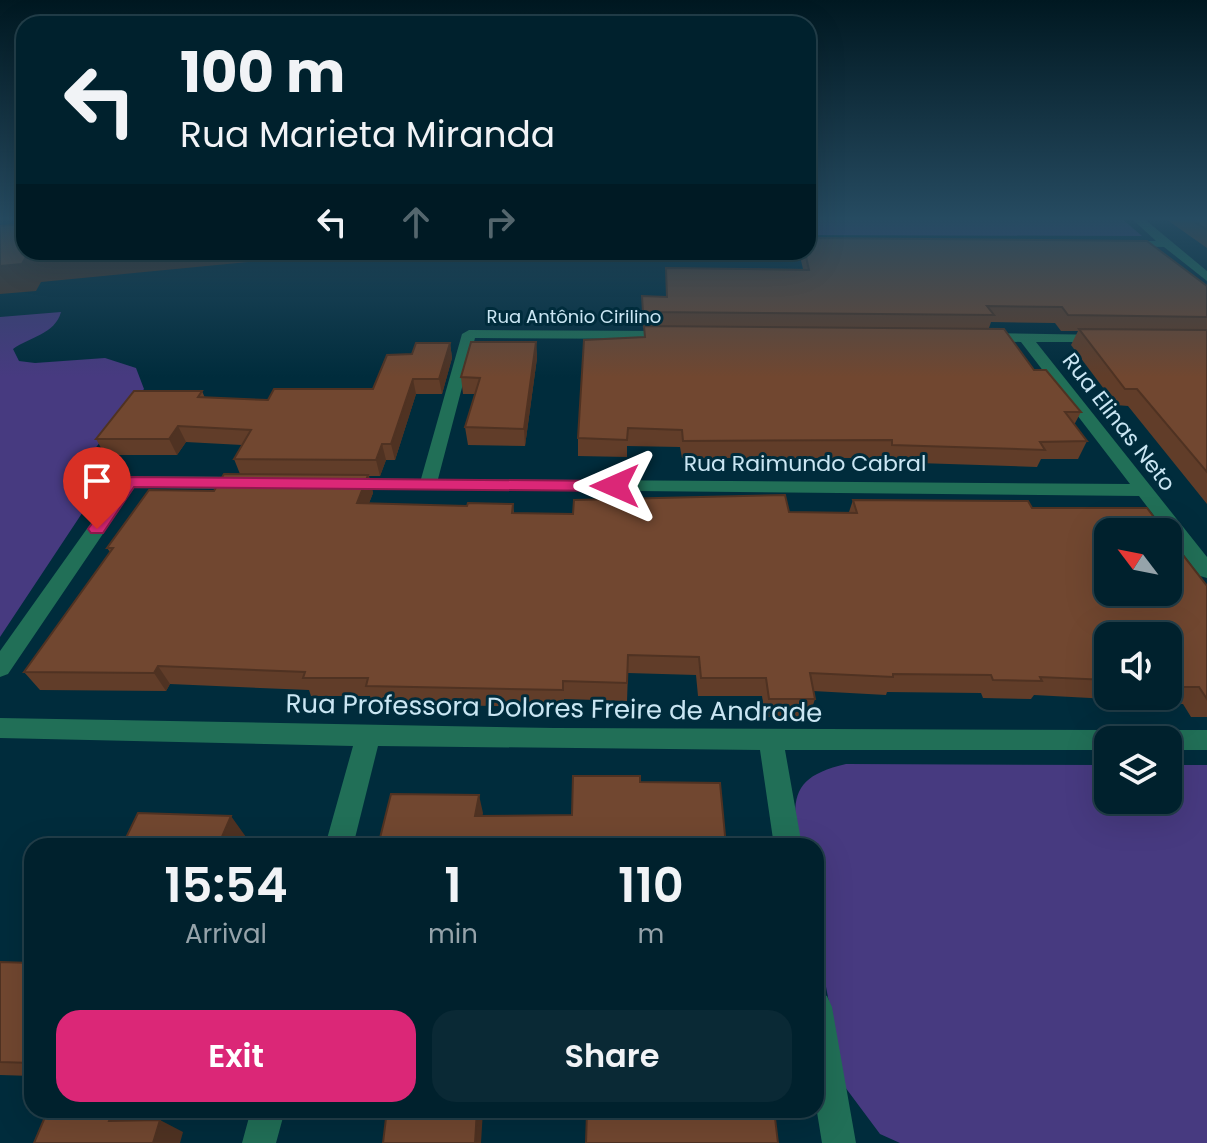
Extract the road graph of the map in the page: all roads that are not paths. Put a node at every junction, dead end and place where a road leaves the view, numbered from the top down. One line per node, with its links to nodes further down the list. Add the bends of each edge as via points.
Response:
1 (692, 335): 7 (street, Rua Antônio Cirilino, via 469,334)
2 (963, 337): 3 (street)
3 (1026, 338): 4 (street); 8 (street, Rua Elinas Neto)
4 (1117, 338)
5 (271, 483): 10 (street, via 129,482)
6 (334, 484): 7 (street, Rua Raimundo Cabral)
7 (428, 484): 8 (street, Rua Raimundo Cabral)
8 (1144, 490): 9 (street, Rua Elinas Neto)
9 (1207, 571)
10 (0, 668)
11 (0, 728): 12 (street, Rua Professora Dolores Freire de Andrade)
12 (368, 737): 16 (street, Rua Professora Dolores Freire de Andrade); 17 (street)
13 (1094, 740): 16 (street, Rua Professora Dolores Freire de Andrade)
14 (1182, 740): 15 (street)
15 (1207, 740)
16 (771, 742): 18 (street)
17 (341, 838)
18 (787, 838)
19 (824, 1054): 22 (street)
20 (266, 1118): 21 (street)
21 (259, 1143)
22 (839, 1143)

